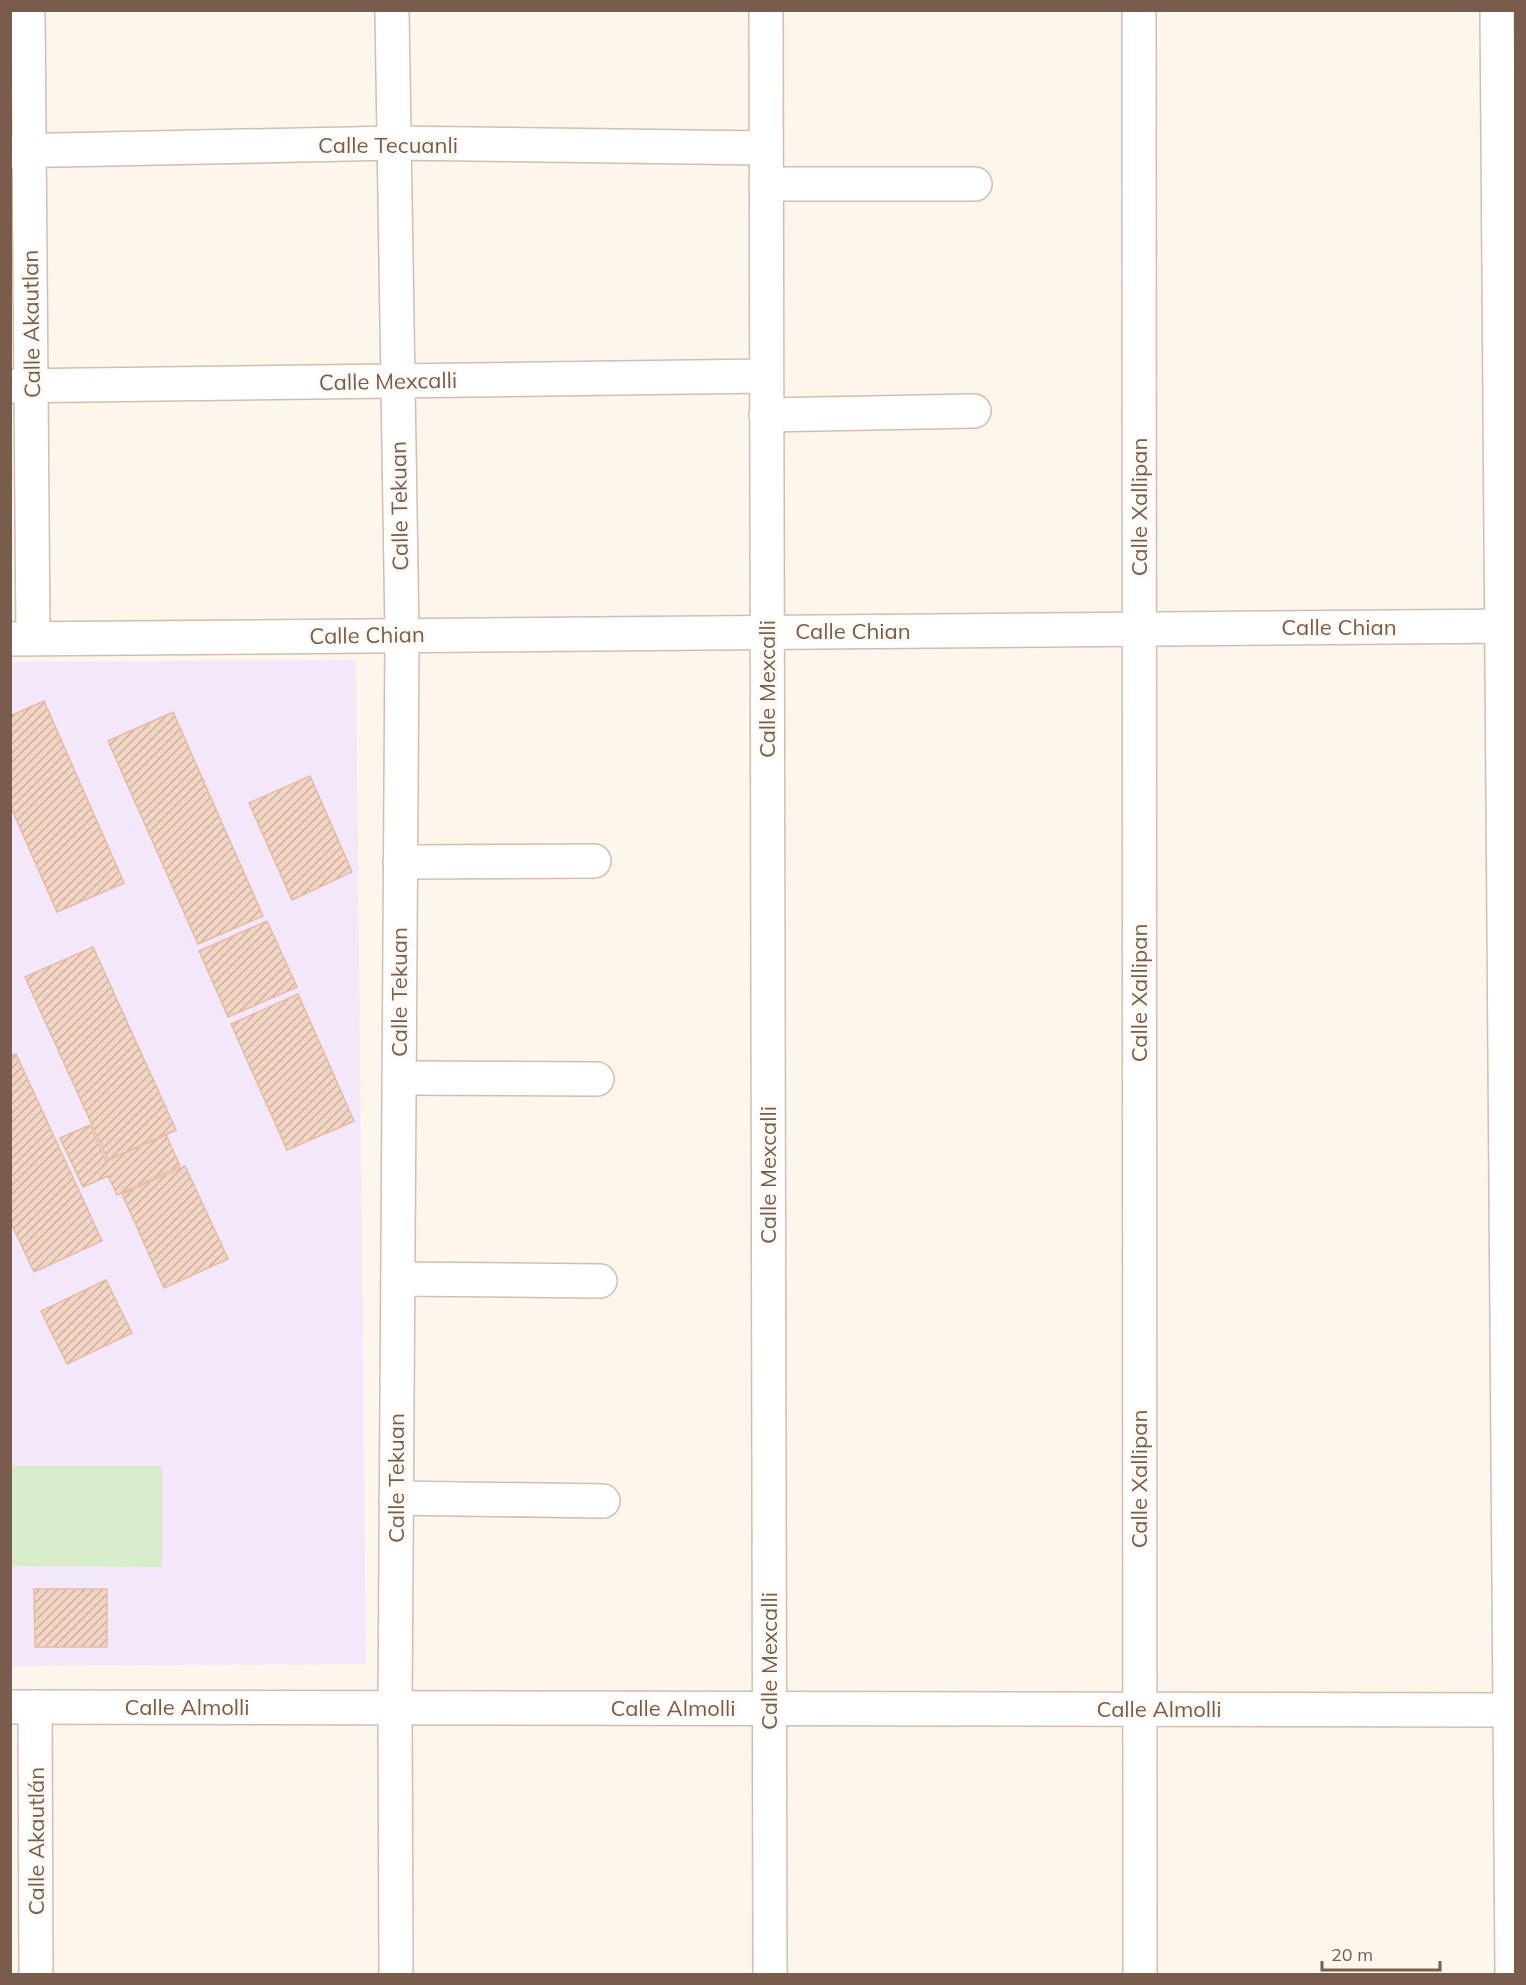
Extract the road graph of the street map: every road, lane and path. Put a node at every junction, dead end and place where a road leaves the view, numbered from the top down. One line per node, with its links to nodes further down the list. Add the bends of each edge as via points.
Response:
1 (28, 10): 8 (street, Calle Akautlan)
2 (392, 10): 6 (street, Calle Tekuan)
3 (765, 10): 7 (street, Calle Mexcalli)
4 (1139, 10): 17 (street, Calle Xallipan)
5 (1497, 10): 16 (street)
6 (394, 143): 7 (street, Calle Tecuanli); 8 (street, Calle Tecuanli); 12 (street, Calle Tekuan)
7 (766, 148): 10 (street, Calle Mexcalli)
8 (20, 151): 13 (street, Calle Akautlan)
9 (975, 183): 10 (street)
10 (766, 184): 11 (street, Calle Mexcalli)
11 (766, 376): 12 (street, Calle Mexcalli); 15 (street, Calle Mexcalli)
12 (397, 381): 13 (street, Calle Mexcalli); 19 (street, Calle Tekuan)
13 (21, 386): 20 (street, Calle Akautlan)
14 (975, 411): 15 (street)
15 (766, 415): 18 (street, Calle Mexcalli)
16 (1509, 626): 17 (street, Calle Chian); 33 (street)
17 (1139, 629): 18 (street, Calle Chian); 32 (street, Calle Xallipan)
18 (767, 632): 19 (street, Calle Chian); 31 (street, Calle Mexcalli)
19 (402, 635): 20 (street, Calle Chian); 22 (street, Calle Tekuan)
20 (22, 638)
21 (594, 861): 22 (street)
22 (400, 862): 23 (street, Calle Tekuan)
23 (399, 1078): 24 (street); 25 (street, Calle Tekuan)
24 (597, 1078)
25 (398, 1279): 26 (street); 27 (street, Calle Tekuan)
26 (600, 1281)
27 (396, 1498): 28 (street); 30 (street, Calle Tekuan)
28 (603, 1501)
29 (23, 1707): 30 (street, Calle Almolli); 34 (street, Calle Akautlán)
30 (395, 1708): 31 (street, Calle Almolli); 35 (street, Calle Tekuan)
31 (770, 1708): 32 (street, Calle Almolli); 36 (street, Calle Mexcalli)
32 (1139, 1709): 33 (street, Calle Almolli); 37 (street, Calle Xallipan)
33 (1513, 1710): 38 (street)
34 (36, 1974)
35 (396, 1974)
36 (770, 1974)
37 (1140, 1974)
38 (1512, 1974)

